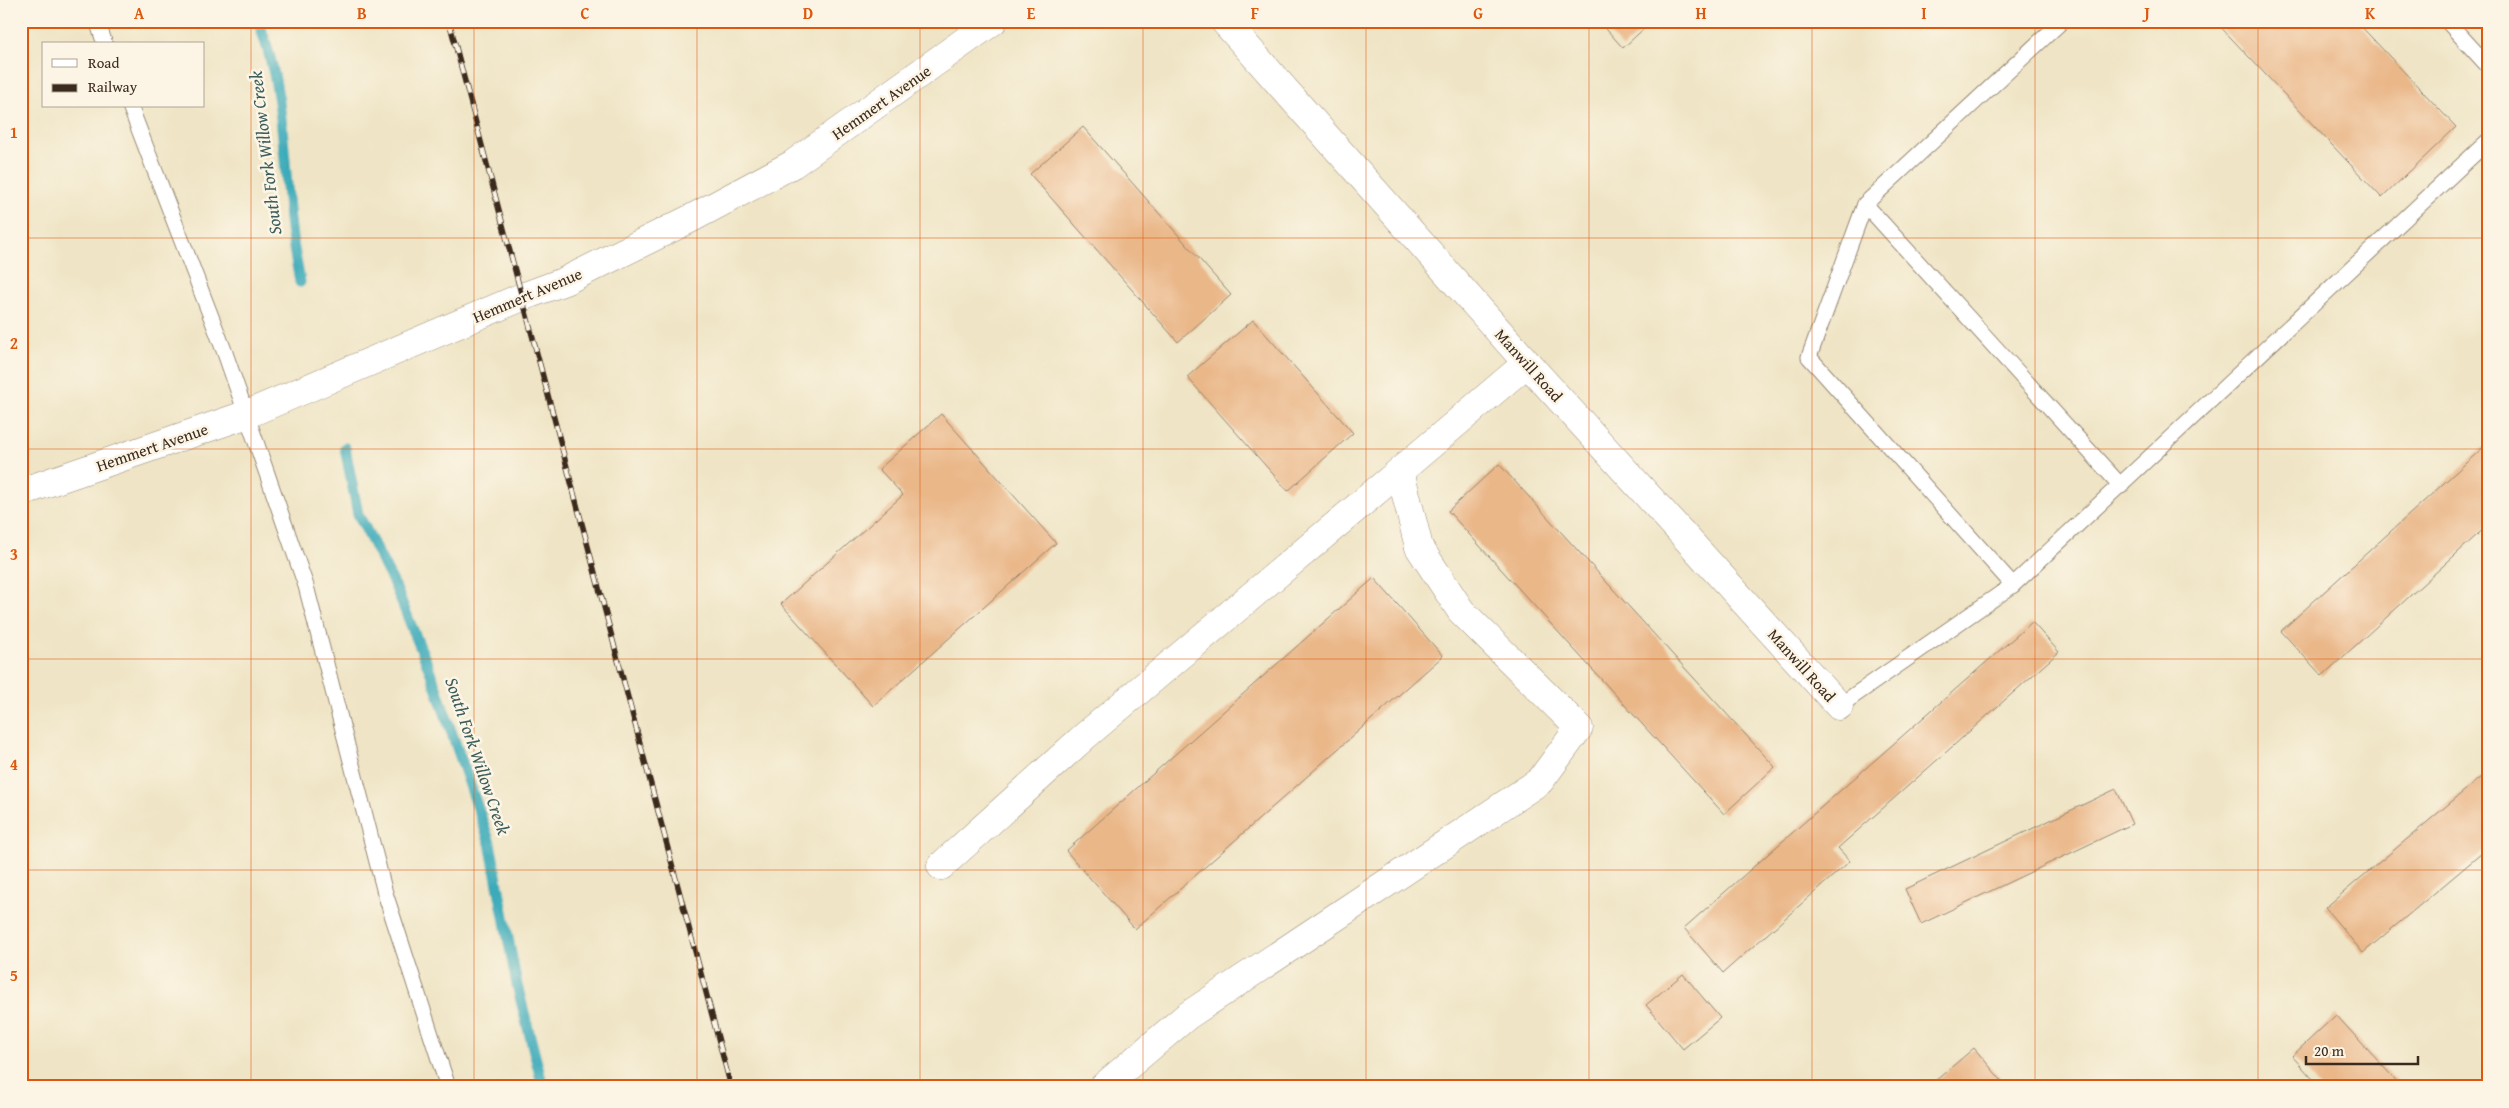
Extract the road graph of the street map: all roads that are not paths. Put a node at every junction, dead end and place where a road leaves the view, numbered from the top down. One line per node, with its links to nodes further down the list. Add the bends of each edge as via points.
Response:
1 (97, 21): 6 (lane)
2 (993, 21): 12 (street, Hemmert Avenue, via 792,164 692,218 565,281)
3 (1224, 21): 11 (street, Manwill Road)
4 (2062, 21): 10 (lane)
5 (2447, 21): 7 (lane)
6 (105, 42)
7 (2488, 66)
8 (131, 108): 12 (lane, via 226,353)
9 (2488, 141): 14 (lane)
10 (1865, 204): 14 (lane); 16 (lane, via 1809,357)
11 (1527, 363): 13 (street); 17 (street, Manwill Road)
12 (245, 414): 15 (street, Hemmert Avenue); 19 (lane, via 306,586 385,893)
13 (1400, 472): 18 (street, via 1086,736); 20 (street, via 1419,547 1461,611 1580,728 1540,781 1187,1016)
14 (2121, 486): 16 (lane)
15 (21, 492)
16 (2013, 585): 17 (lane)
17 (1839, 706)
18 (940, 866)
19 (448, 1087)
20 (1103, 1087)

